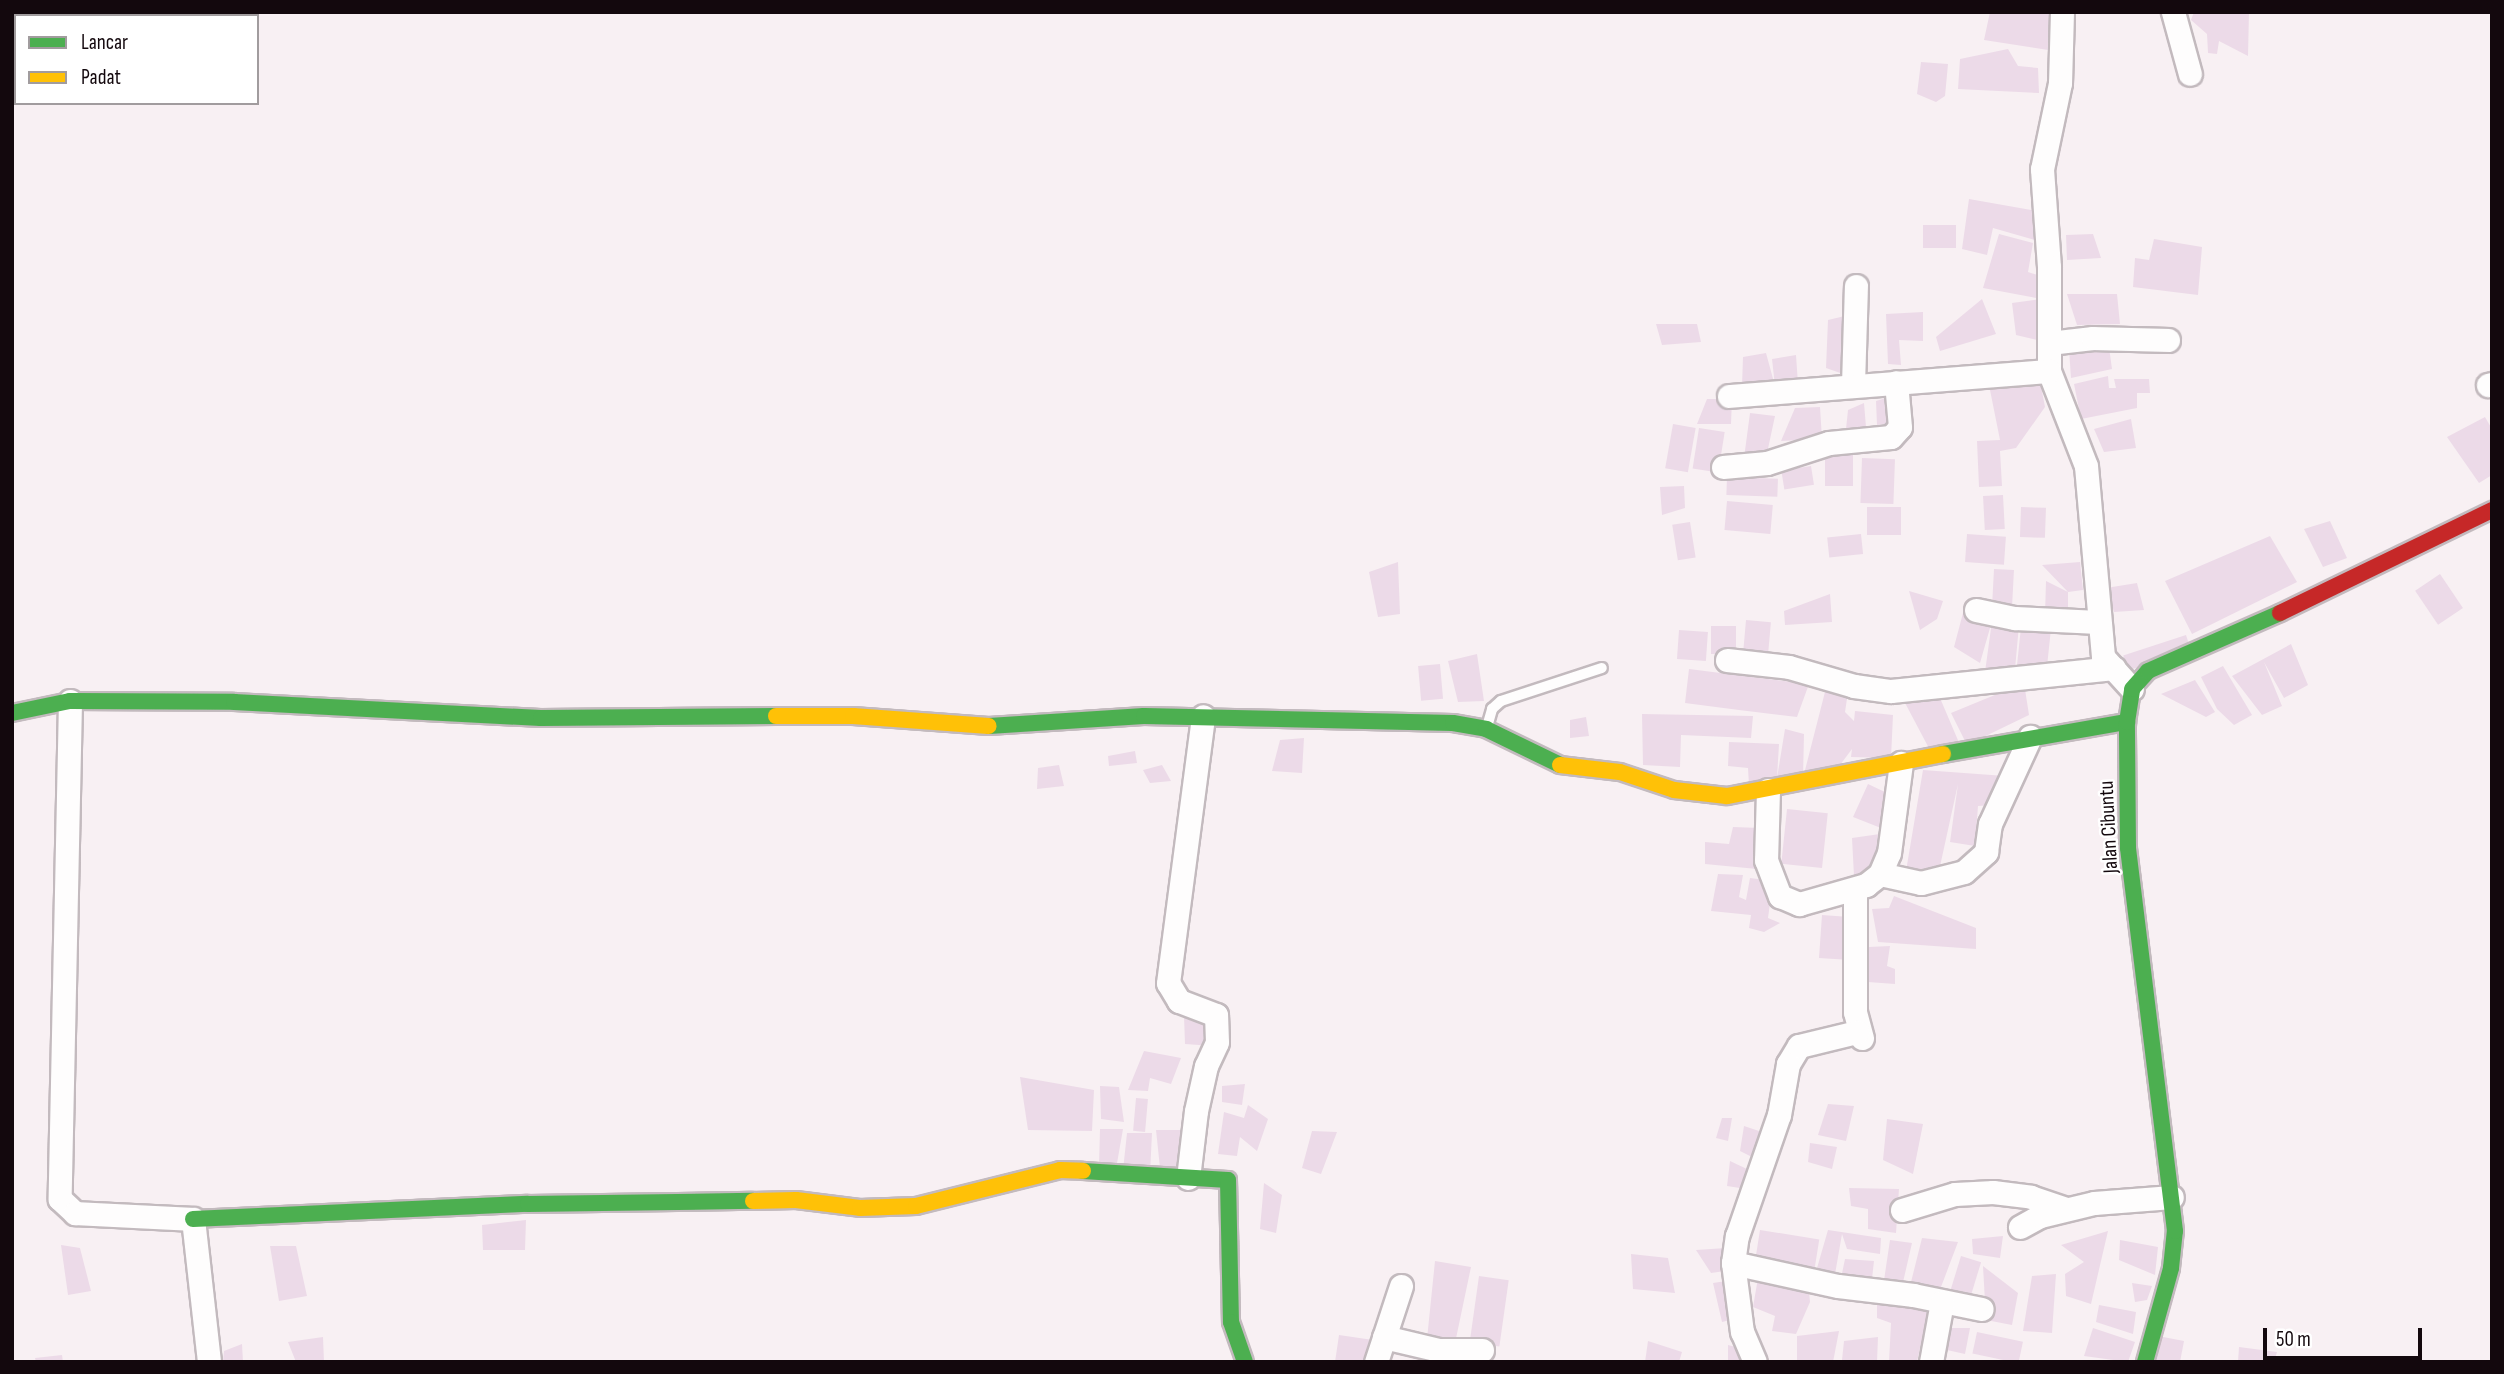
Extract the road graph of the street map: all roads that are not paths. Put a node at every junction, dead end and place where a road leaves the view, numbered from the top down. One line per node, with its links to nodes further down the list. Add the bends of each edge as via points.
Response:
1 (2062, 12): 6 (street, via 2060,83 2042,169)
2 (2173, 12): 3 (street)
3 (2190, 74)
4 (1857, 286): 9 (street)
5 (2168, 340): 6 (street, via 2093,338)
6 (2049, 343): 7 (street)
7 (2049, 371): 8 (street); 14 (street, via 2086,466)
8 (1896, 382): 9 (street); 11 (street, via 1900,427 1891,437 1829,443 1767,463)
9 (1853, 385): 10 (street)
10 (1729, 396)
11 (1723, 467)
12 (2492, 510): 18 (street, via 2197,653 2148,671)
13 (1976, 610): 14 (street, via 2015,618)
14 (2098, 622): 17 (street, via 2104,657)
15 (1727, 660): 17 (street, via 1789,667 1854,686 1891,691)
16 (1602, 668): 23 (lane, via 1501,701 1492,709)
17 (2114, 668): 18 (street)
18 (2132, 689): 22 (street, Jalan Cibuntu)
19 (70, 701): 20 (street); 21 (street, via 234,702 541,718 853,716 965,727); 33 (street, via 60,1199 75,1213)
20 (12, 713)
21 (1203, 716): 23 (street, via 1453,723); 29 (street, via 1168,983 1179,1001 1216,1015 1217,1042 1201,1088)
22 (2127, 722): 24 (street); 30 (street, Jalan Cibuntu, via 2128,848)
23 (1486, 729): 26 (street, via 1563,766 1619,772 1705,795)
24 (2030, 737): 25 (street); 27 (street, via 1990,824 1986,852 1964,872 1921,883)
25 (1901, 763): 26 (street); 27 (street, via 1889,853)
26 (1768, 790): 28 (street, via 1766,860 1780,896 1799,904)
27 (1880, 874): 28 (street)
28 (1854, 889): 35 (street, via 1858,1027 1799,1046 1788,1064 1779,1115 1737,1236)
29 (1188, 1178): 33 (street, via 1060,1170 916,1206 860,1208 796,1199 568,1203); 42 (street, via 1228,1180 1234,1275 1230,1311)
30 (2172, 1197): 31 (street); 46 (street, Jalan Cibuntu, via 2174,1250)
31 (2065, 1209): 32 (street, via 2031,1197 1993,1192 1955,1194); 34 (street)
32 (1902, 1210)
33 (193, 1219): 41 (street)
34 (2020, 1227)
35 (1733, 1263): 37 (street); 44 (street, via 1742,1332)
36 (1401, 1286): 39 (street)
37 (1942, 1302): 38 (street); 45 (street)
38 (1982, 1309)
39 (1384, 1337): 40 (street, via 1439,1350); 43 (street)
40 (1482, 1350)
41 (209, 1362)
42 (1245, 1362)
43 (1376, 1362)
44 (1755, 1362)
45 (1931, 1362)
46 (2144, 1362)

